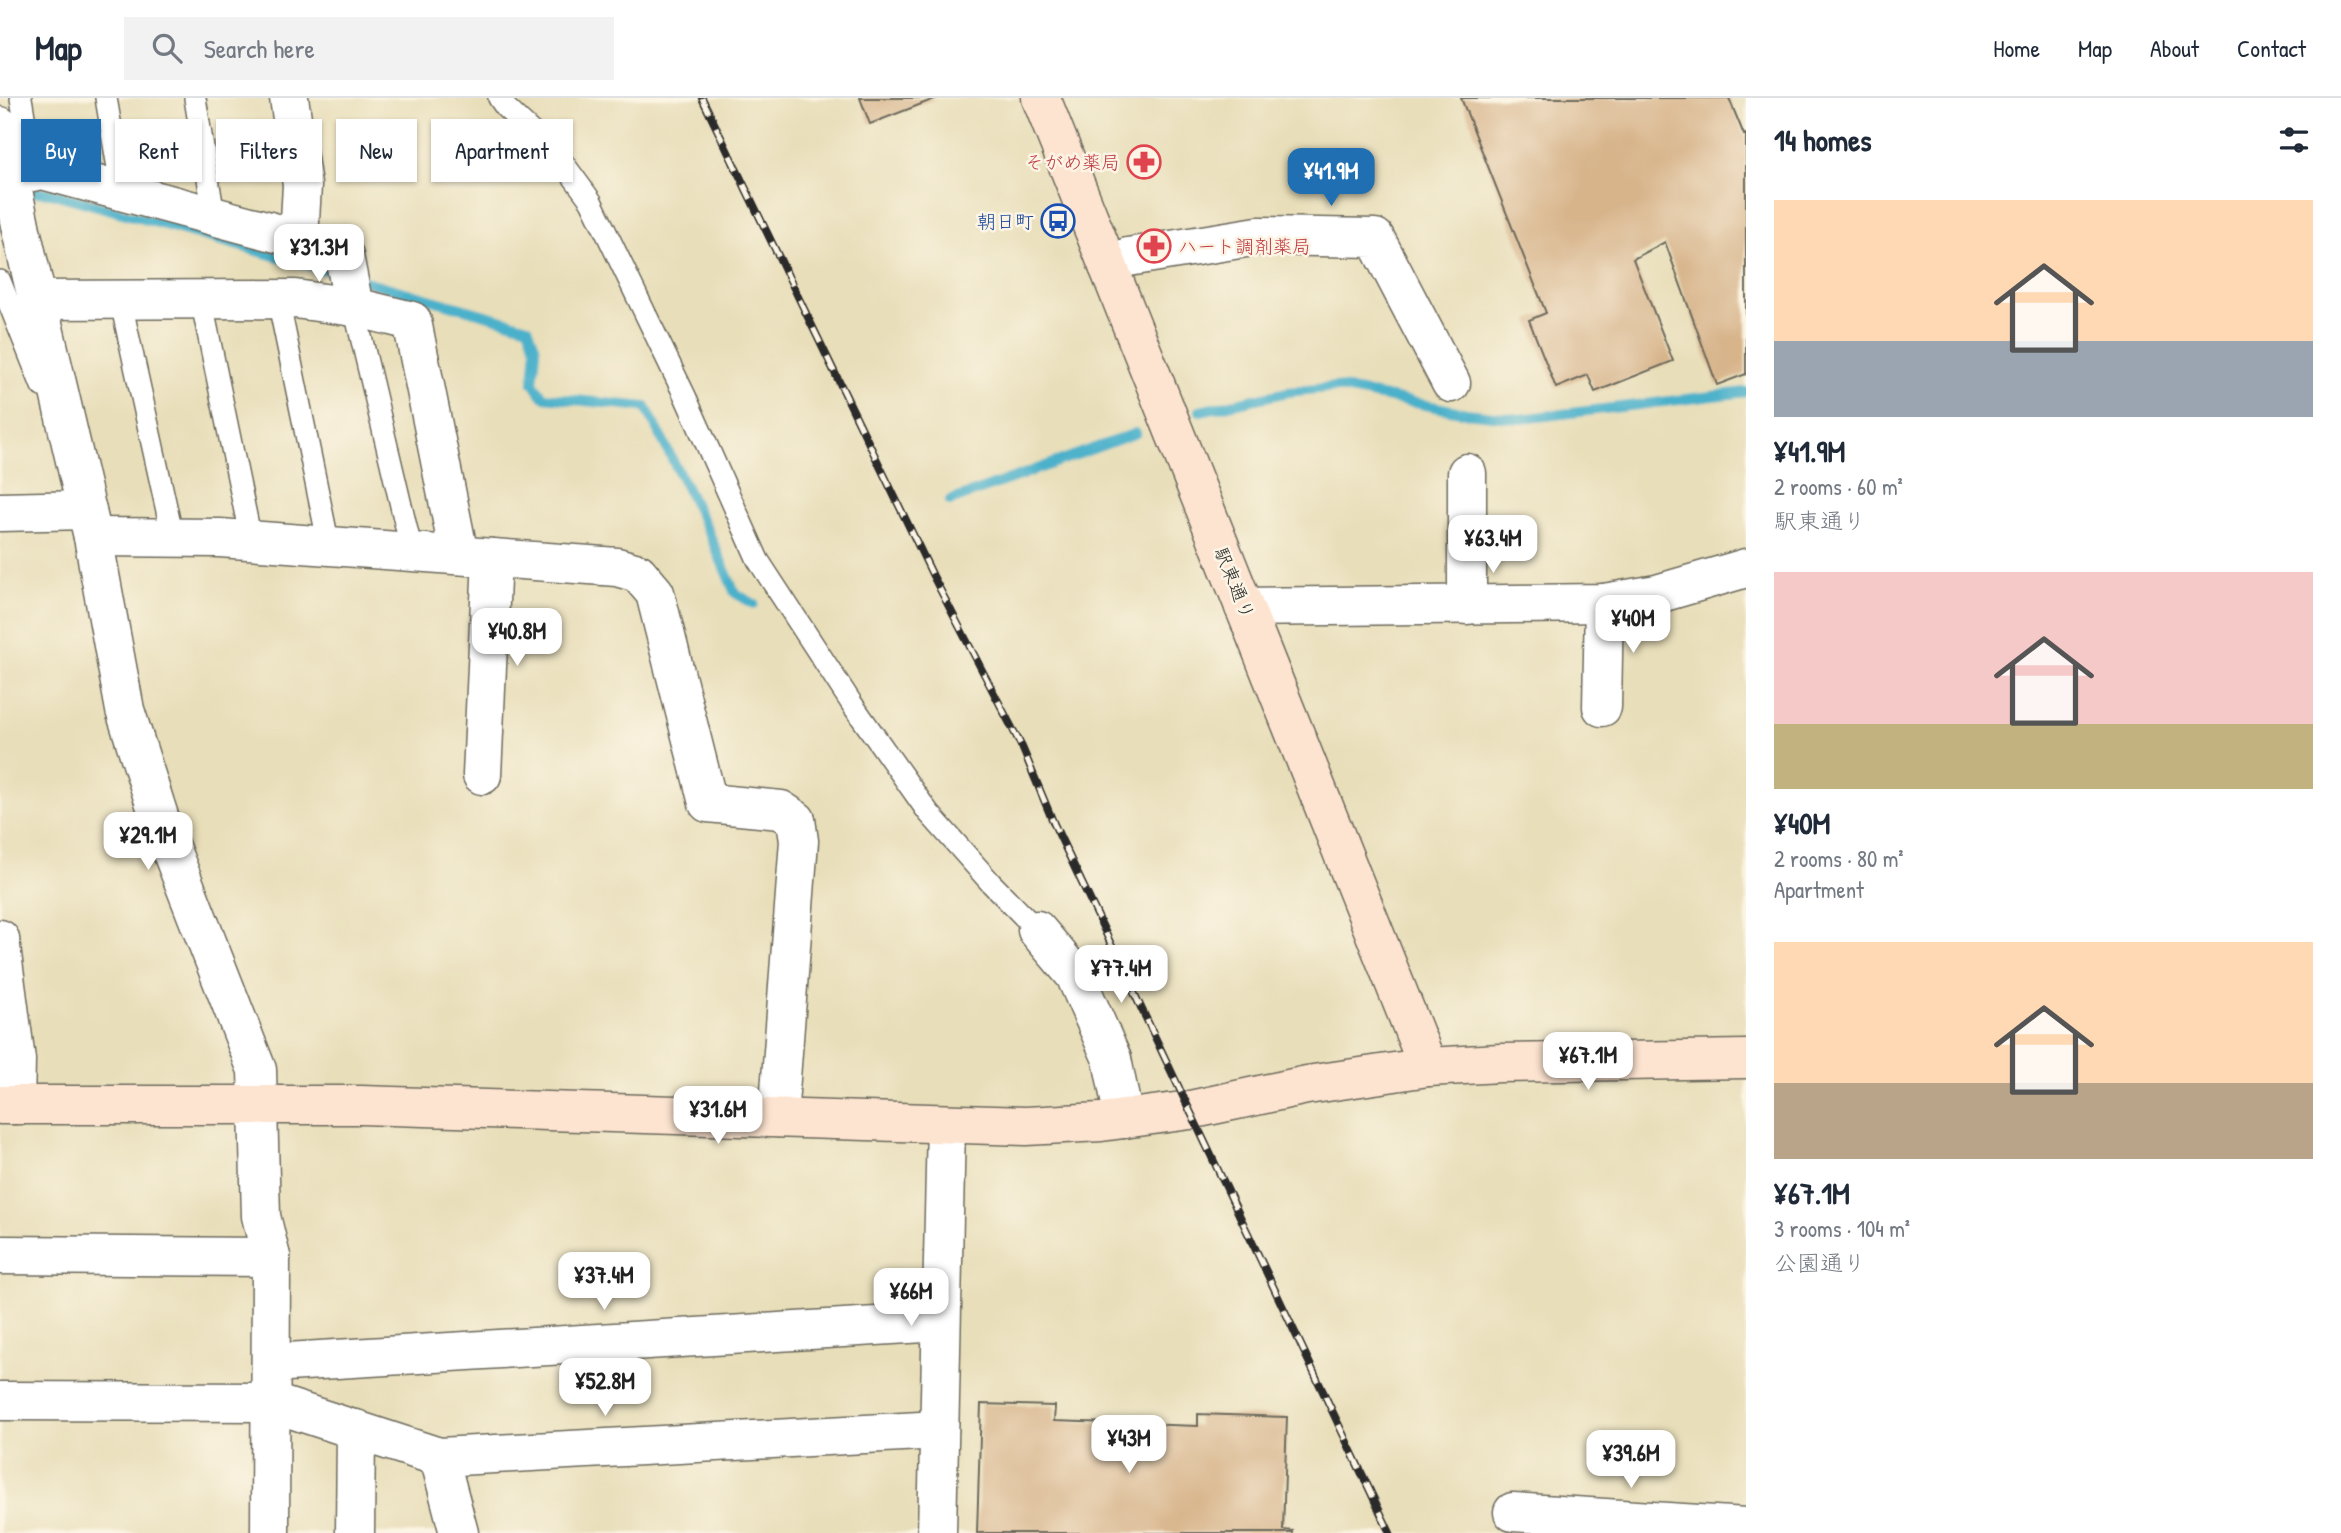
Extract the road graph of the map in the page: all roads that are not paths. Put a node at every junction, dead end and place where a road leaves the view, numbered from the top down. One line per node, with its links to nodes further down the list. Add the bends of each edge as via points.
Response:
1 (21, 98): 9 (lane)
2 (106, 98): 8 (lane)
3 (195, 98): 10 (lane)
4 (289, 98): 11 (street, via 302,185)
5 (499, 98): 35 (lane, via 561,160 591,201 758,560 928,812)
6 (1041, 98): 12 (street, 駅東通り)
7 (0, 126): 9 (street)
8 (122, 191): 9 (street, via 42,170); 10 (street)
9 (13, 198): 17 (street)
10 (214, 216): 11 (street)
11 (299, 239): 18 (street, via 344,256)
12 (1108, 266): 19 (street, via 1128,257 1258,236 1375,239); 32 (street, 駅東通り)
13 (0, 281): 20 (lane, via 50,406)
14 (120, 298): 15 (street); 17 (street); 24 (lane)
15 (201, 299): 16 (street); 25 (lane)
16 (278, 299): 18 (street); 26 (lane)
17 (38, 300): 20 (street)
18 (353, 304): 27 (lane); 28 (street, via 412,321)
19 (1451, 383)
20 (65, 417): 23 (street)
21 (1467, 473): 31 (street)
22 (1, 508): 23 (street)
23 (90, 524): 24 (street); 40 (street, via 125,710 164,832 257,1070)
24 (173, 538): 25 (street)
25 (251, 540): 26 (street)
26 (329, 546): 27 (street)
27 (412, 552): 28 (street)
28 (476, 557): 34 (street); 41 (street, via 617,567 638,573 655,593 708,803 781,810 796,820 799,841)
29 (1746, 568): 30 (street, via 1657,594)
30 (1604, 603): 31 (street); 33 (street)
31 (1467, 605): 32 (street)
32 (1244, 607): 38 (street, 駅東通り)
33 (1602, 707)
34 (482, 775)
35 (1037, 930): 42 (street, via 1076,975 1112,1059)
36 (0, 939): 39 (street, via 16,1060)
37 (1746, 1059): 38 (street)
38 (1428, 1068): 42 (street)
39 (8, 1105): 40 (street)
40 (259, 1105): 41 (street); 45 (street, via 261,1216)
41 (778, 1118): 43 (street)
42 (1124, 1119): 43 (street, via 1026,1126)
43 (946, 1124): 46 (street)
44 (0, 1255): 45 (street)
45 (271, 1257): 47 (street)
46 (941, 1322): 47 (street); 51 (street)
47 (271, 1363): 49 (street)
48 (0, 1401): 49 (street)
49 (270, 1402): 50 (street); 55 (street)
50 (356, 1429): 52 (street); 56 (street)
51 (939, 1430): 52 (street); 58 (street)
52 (439, 1457): 57 (street)
53 (1513, 1512): 54 (street)
54 (1746, 1527)
55 (270, 1533)
56 (355, 1533)
57 (459, 1533)
58 (937, 1533)

